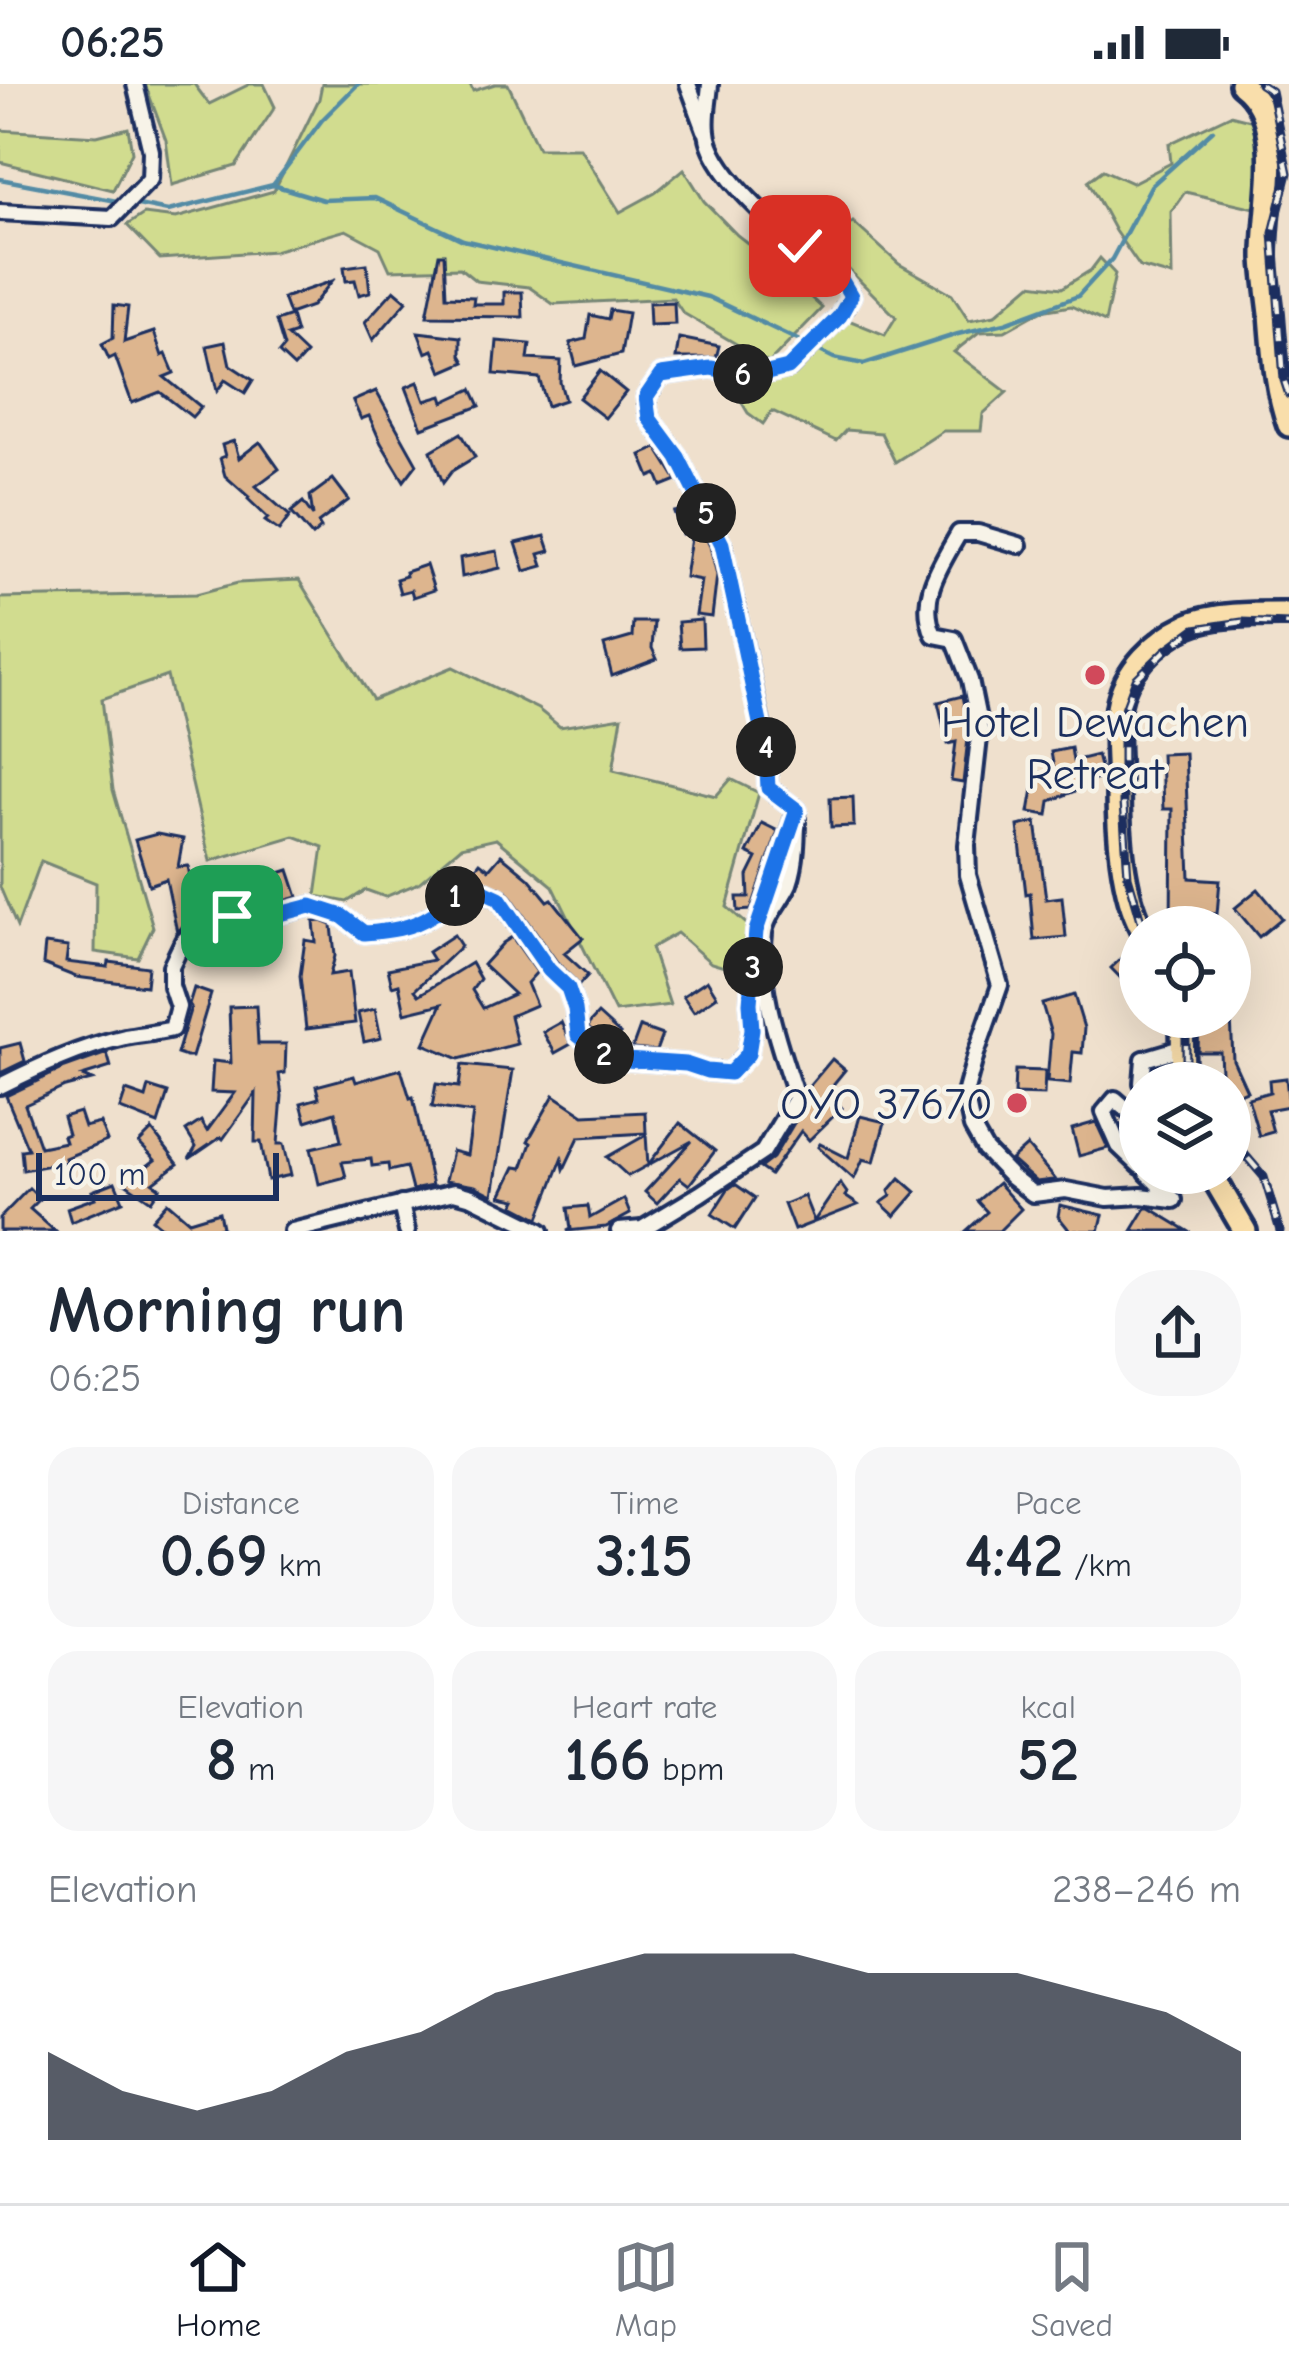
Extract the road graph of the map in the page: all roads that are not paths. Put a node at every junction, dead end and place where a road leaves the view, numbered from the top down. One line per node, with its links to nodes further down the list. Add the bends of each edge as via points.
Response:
1 (135, 84): 6 (street, via 151,179 112,218)
2 (688, 84): 5 (street)
3 (710, 84): 5 (street)
4 (1241, 84): 7 (highway, via 1263,103 1277,154 1265,258)
5 (706, 134): 10 (street, via 718,162 758,208 838,274 851,296 788,368 755,376 711,368 661,375 646,397 649,418 722,544 768,788)
6 (0, 212)
7 (1289, 424)
8 (1019, 545): 19 (street, via 959,533 931,581 927,619 934,634 954,639 980,728 968,875 1000,985 965,1094 971,1127 1033,1194 1174,1200)
9 (1289, 614): 11 (highway, via 1191,624 1161,642 1130,678 1118,705 1118,806)
10 (797, 810): 16 (street, via 756,931 748,1054 730,1073 601,1053 578,1035 568,988 499,898 475,887 400,931 364,933 311,906 205,922 171,966 178,1007 172,1029 100,1044); 25 (street, via 789,883 764,929 773,1025 796,1097 763,1152 642,1229)
11 (1133, 906)
12 (1181, 1038): 13 (highway)
13 (1181, 1048): 14 (street); 15 (highway)
14 (1144, 1062)
15 (1182, 1062)
16 (0, 1086)
17 (1119, 1103): 18 (street, via 1104,1112)
18 (1119, 1146)
19 (1168, 1194)
20 (1223, 1194): 26 (highway)
21 (401, 1204): 22 (street); 23 (street); 24 (street, via 454,1192)
22 (292, 1231)
23 (407, 1231)
24 (541, 1231)
25 (619, 1231)
26 (1245, 1231)

